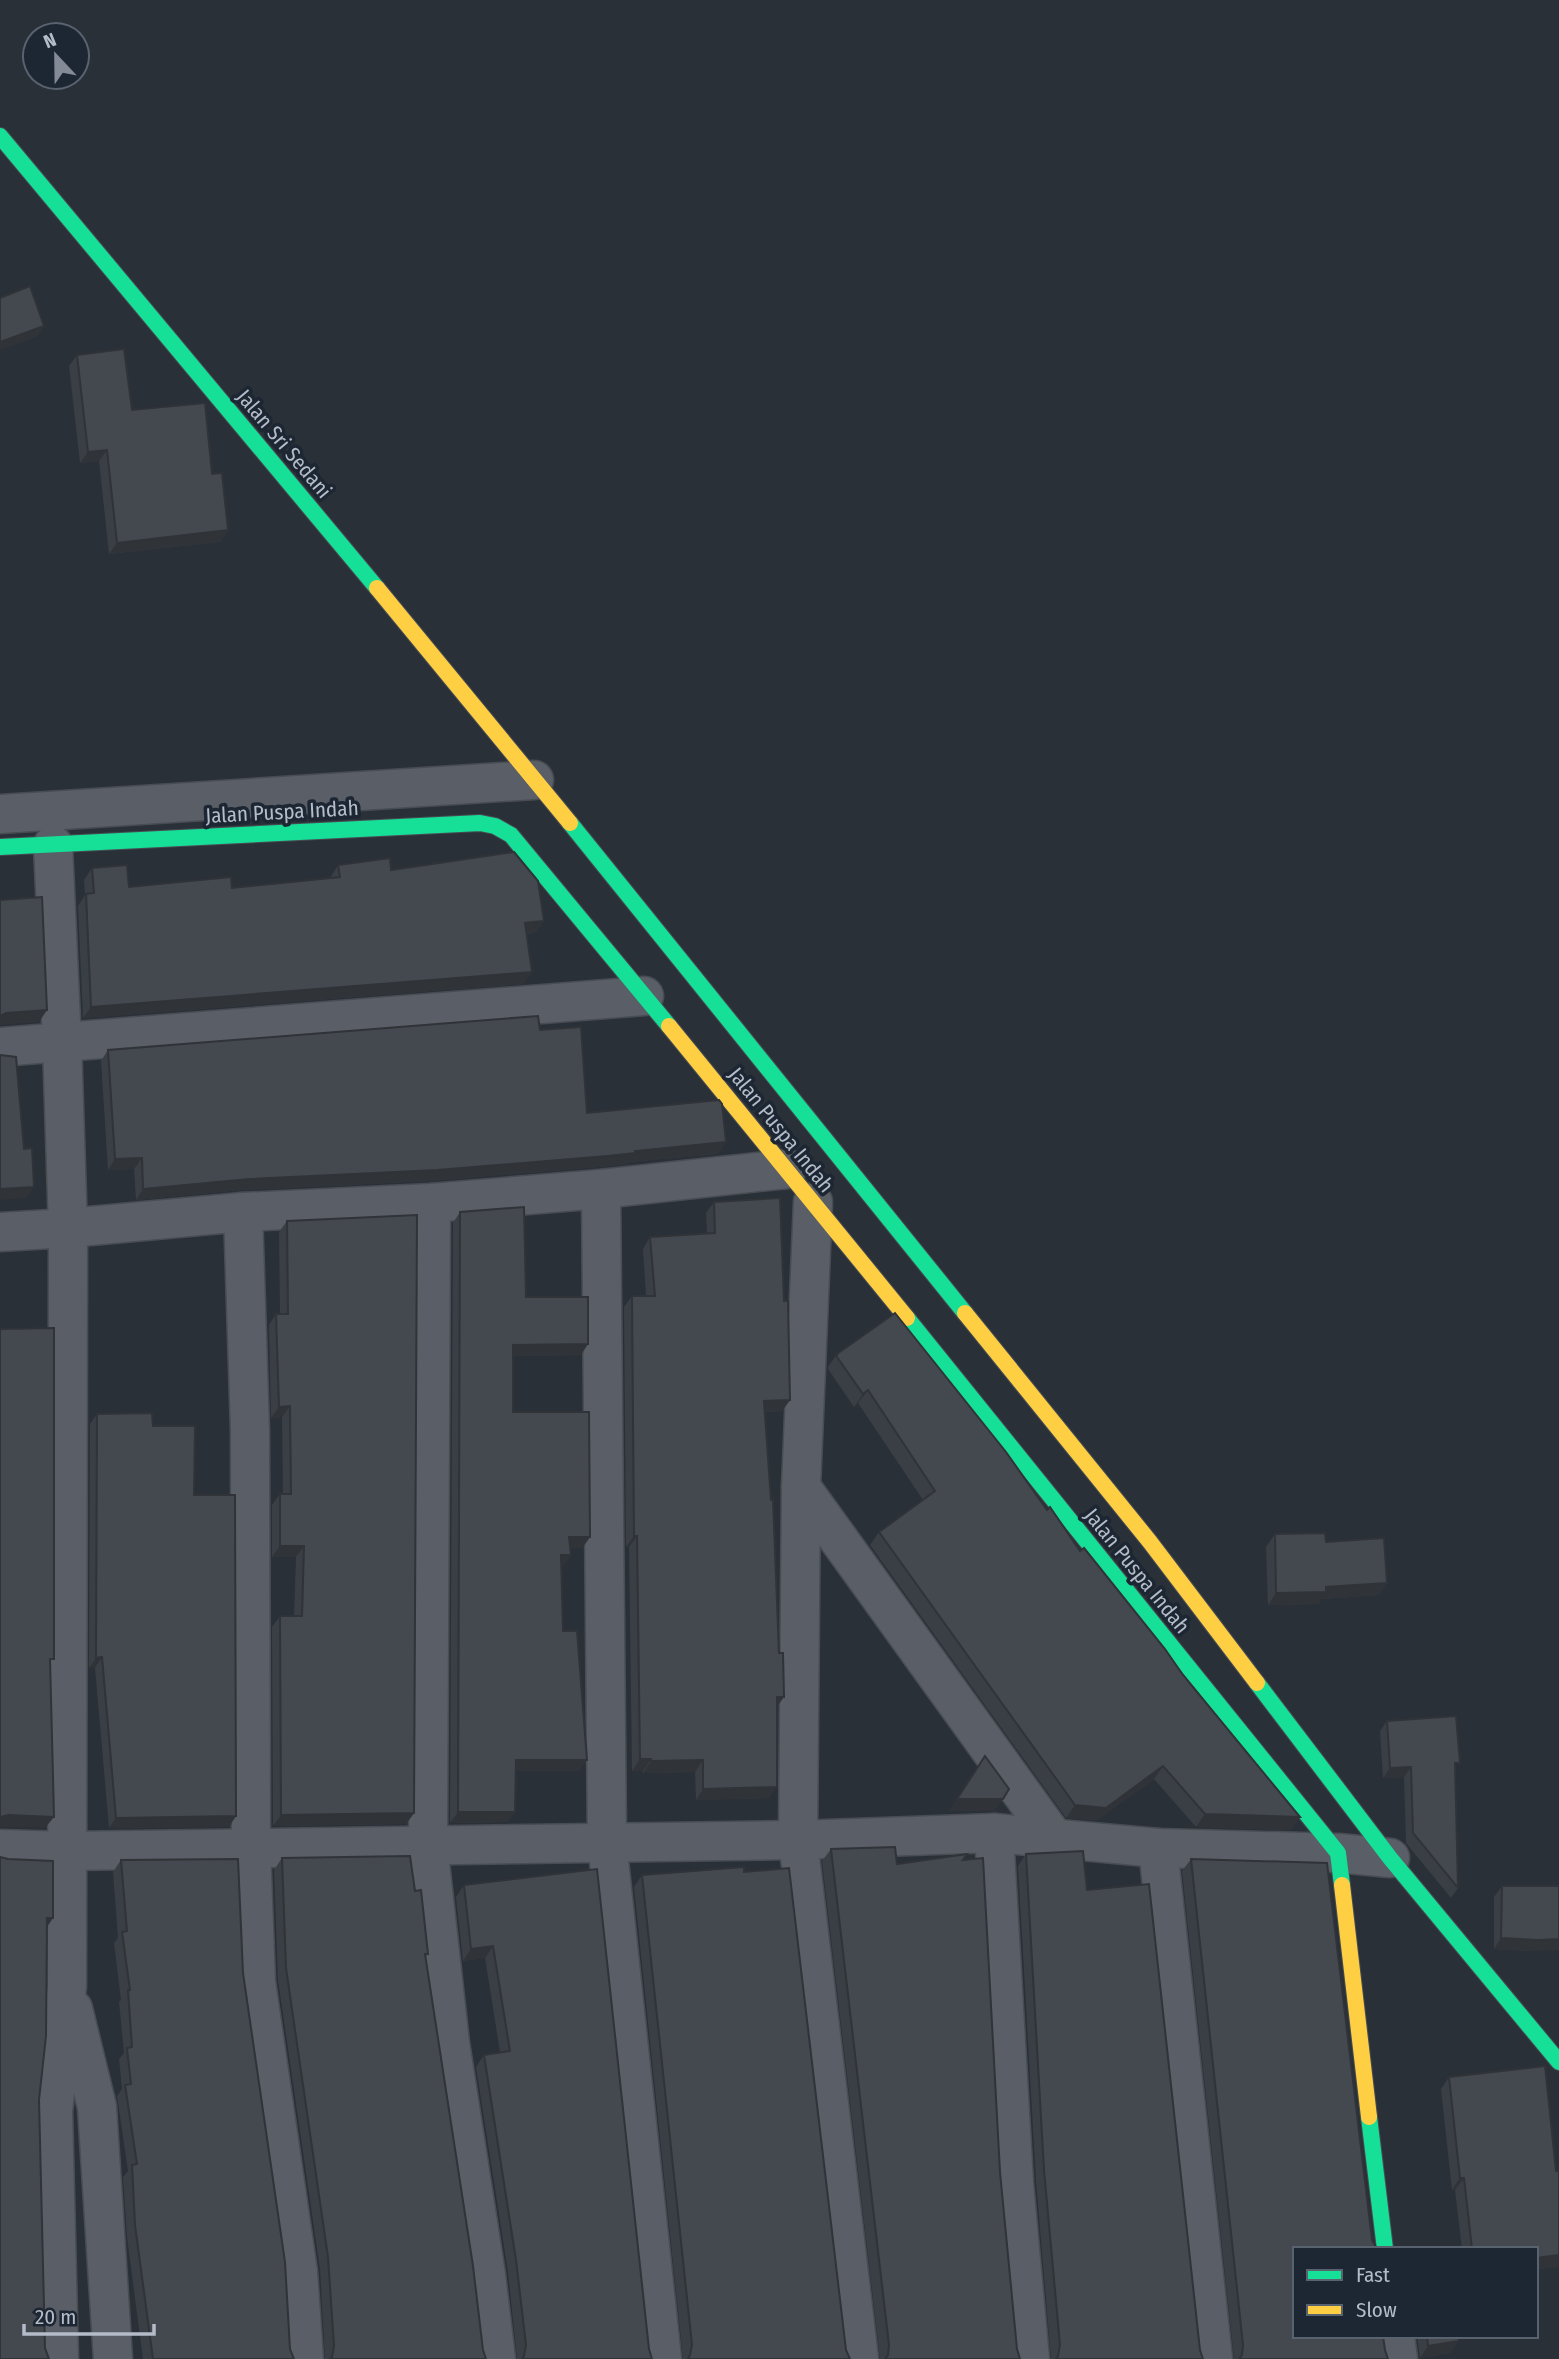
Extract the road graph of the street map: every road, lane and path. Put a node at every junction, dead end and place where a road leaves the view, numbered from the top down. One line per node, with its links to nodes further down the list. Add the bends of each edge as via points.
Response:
1 (1, 138): 2 (street, Jalan Sri Sedani)
2 (534, 780): 3 (street); 27 (street, Jalan Sri Sedani, via 1150,1542)
3 (0, 814)
4 (53, 845): 5 (street, Jalan Puspa Indah); 6 (street, Jalan Puspa Indah, via 480,823 495,826 510,835); 7 (street)
5 (0, 847)
6 (644, 996): 7 (street); 9 (street, Jalan Puspa Indah)
7 (62, 1043): 8 (street); 14 (street)
8 (0, 1047)
9 (787, 1170): 10 (street); 11 (street, Jalan Puspa Indah)
10 (601, 1189): 12 (street); 20 (street)
11 (813, 1202): 16 (street); 26 (street, Jalan Puspa Indah)
12 (431, 1203): 13 (street); 21 (street)
13 (243, 1212): 14 (street); 22 (street, via 250,1430)
14 (68, 1228): 15 (street); 25 (street)
15 (0, 1232)
16 (801, 1487): 18 (street); 19 (street)
17 (994, 1833): 18 (street); 19 (street); 38 (street, via 1014,2183)
18 (1054, 1838): 23 (street)
19 (798, 1840): 20 (street); 37 (street)
20 (607, 1842): 21 (street); 36 (street)
21 (428, 1845): 22 (street); 35 (street, via 450,2043)
22 (251, 1848): 25 (street); 34 (street, via 256,1982 298,2272)
23 (1158, 1848): 26 (street); 39 (street)
24 (0, 1849): 25 (street)
25 (66, 1850): 28 (street)
26 (1338, 1853): 27 (street); 30 (street)
27 (1390, 1858): 29 (street, Jalan Sri Sedani)
28 (67, 1986): 32 (street, via 53,2111); 33 (street, via 97,2107)
29 (1559, 2062)
30 (1385, 2247)
31 (1395, 2338): 40 (street)
32 (59, 2359)
33 (113, 2359)
34 (304, 2359)
35 (496, 2359)
36 (662, 2359)
37 (859, 2359)
38 (1030, 2359)
39 (1213, 2359)
40 (1398, 2359)

